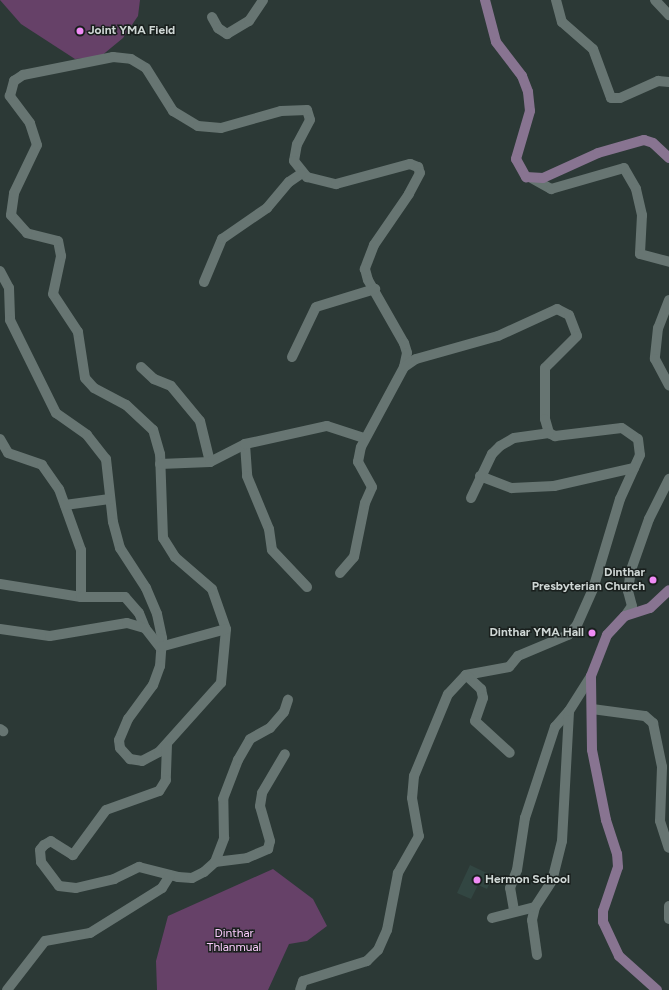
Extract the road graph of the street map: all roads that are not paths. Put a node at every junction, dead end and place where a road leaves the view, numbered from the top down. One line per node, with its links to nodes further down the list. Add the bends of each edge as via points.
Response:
1 (262, 0): 6 (street, via 249,21 228,34 218,28)
2 (485, 0): 10 (street, via 496,42 522,76 528,92 530,111 516,159 518,168)
3 (556, 0): 7 (street, via 562,22 593,50 611,98 620,98 658,81)
4 (655, 0): 5 (street)
5 (669, 15)
6 (212, 17)
7 (669, 82)
8 (669, 158): 10 (street, via 653,143 644,140 598,153 554,174)
9 (301, 174): 13 (street, via 289,182 267,208 222,239); 14 (street, via 336,184 410,164 418,167 420,173 409,194 367,258 368,280); 25 (street, via 294,162 294,153 310,120 308,110 282,111 221,128 198,126 173,111 146,68 131,59 113,57 41,69 14,81 10,96 30,123 37,145 14,194 11,214 27,233 58,241 61,256 53,294 78,332 85,378 94,388 126,405 153,430 158,439)
10 (533, 179): 11 (street, via 539,186 551,189 624,168 636,189 642,214 640,254)
11 (669, 262)
12 (0, 271): 30 (street, via 8,288 10,320 56,413 87,435 106,459)
13 (204, 282)
14 (375, 289): 16 (street, via 316,307); 18 (street, via 404,343 407,353)
15 (669, 300): 19 (street, via 658,328 655,359)
16 (292, 357)
17 (141, 367): 24 (street, via 154,379 171,386 200,421)
18 (404, 367): 20 (street, via 416,359 498,336 557,309 569,315 577,336 546,368 545,418); 21 (street)
19 (669, 385)
20 (549, 433): 26 (street, via 556,436 607,428 628,429 638,439 640,455); 27 (street, via 514,438 500,446)
21 (364, 438): 23 (street, via 327,426); 32 (street, via 358,462 372,487 365,503 354,557)
22 (0, 439): 31 (street, via 8,453 47,469)
23 (245, 444): 24 (street); 34 (street, via 247,476 269,529 272,550)
24 (210, 462): 25 (street)
25 (160, 464): 40 (street, via 164,538 175,557 212,589)
26 (634, 468): 27 (street, via 554,486 512,488); 42 (street, via 620,499 593,589 576,625 568,635 518,656 509,667)
27 (480, 476): 29 (street)
28 (669, 479): 37 (street, via 649,519 631,570 628,591 632,606)
29 (471, 498)
30 (110, 500): 31 (street); 41 (street, via 120,548 146,588 157,614)
31 (65, 505): 36 (street, via 81,550)
32 (340, 573)
33 (0, 584): 36 (street)
34 (307, 587)
35 (669, 590): 37 (street, via 650,608)
36 (81, 597): 38 (street, via 129,599)
37 (625, 616): 43 (street, via 607,635)
38 (145, 628): 39 (street, via 121,623 50,636); 41 (street)
39 (0, 629)
40 (226, 629): 41 (street); 47 (street, via 221,683)
41 (160, 647): 47 (street, via 160,666 153,685 128,719 119,740 124,754 136,760 154,756)
42 (466, 675): 48 (street, via 481,689 483,698 475,720); 60 (street, via 448,694 414,776 412,798 419,836 398,873 387,930 378,950 367,961 303,981)
43 (591, 676): 45 (street); 46 (street)
44 (288, 700): 51 (street, via 284,712 270,728 250,739 238,760 223,799 224,838)
45 (592, 709): 50 (street, via 645,716 653,723 662,767 660,821); 61 (street, via 595,767 618,867 603,911 603,922 619,956)
46 (569, 711): 54 (street, via 562,841 552,881); 55 (street, via 555,727 536,781 534,798 524,818 517,870 510,888)
47 (166, 744): 52 (street, via 166,780 159,791 106,810 73,855 51,841 44,845 40,856 59,886 66,888 114,879 139,867)
48 (510, 753)
49 (285, 754): 51 (street, via 262,793 260,806 270,841 268,849 253,856)
50 (669, 848)
51 (215, 862): 52 (street, via 192,878)
52 (170, 875): 59 (street, via 162,888 90,933 70,939 49,938)
53 (669, 906): 57 (street)
54 (535, 907): 55 (street); 58 (street, via 532,920)
55 (514, 910): 56 (street)
56 (492, 918)
57 (669, 919)
58 (537, 955)
59 (6, 990)
60 (300, 990)
61 (657, 990)

